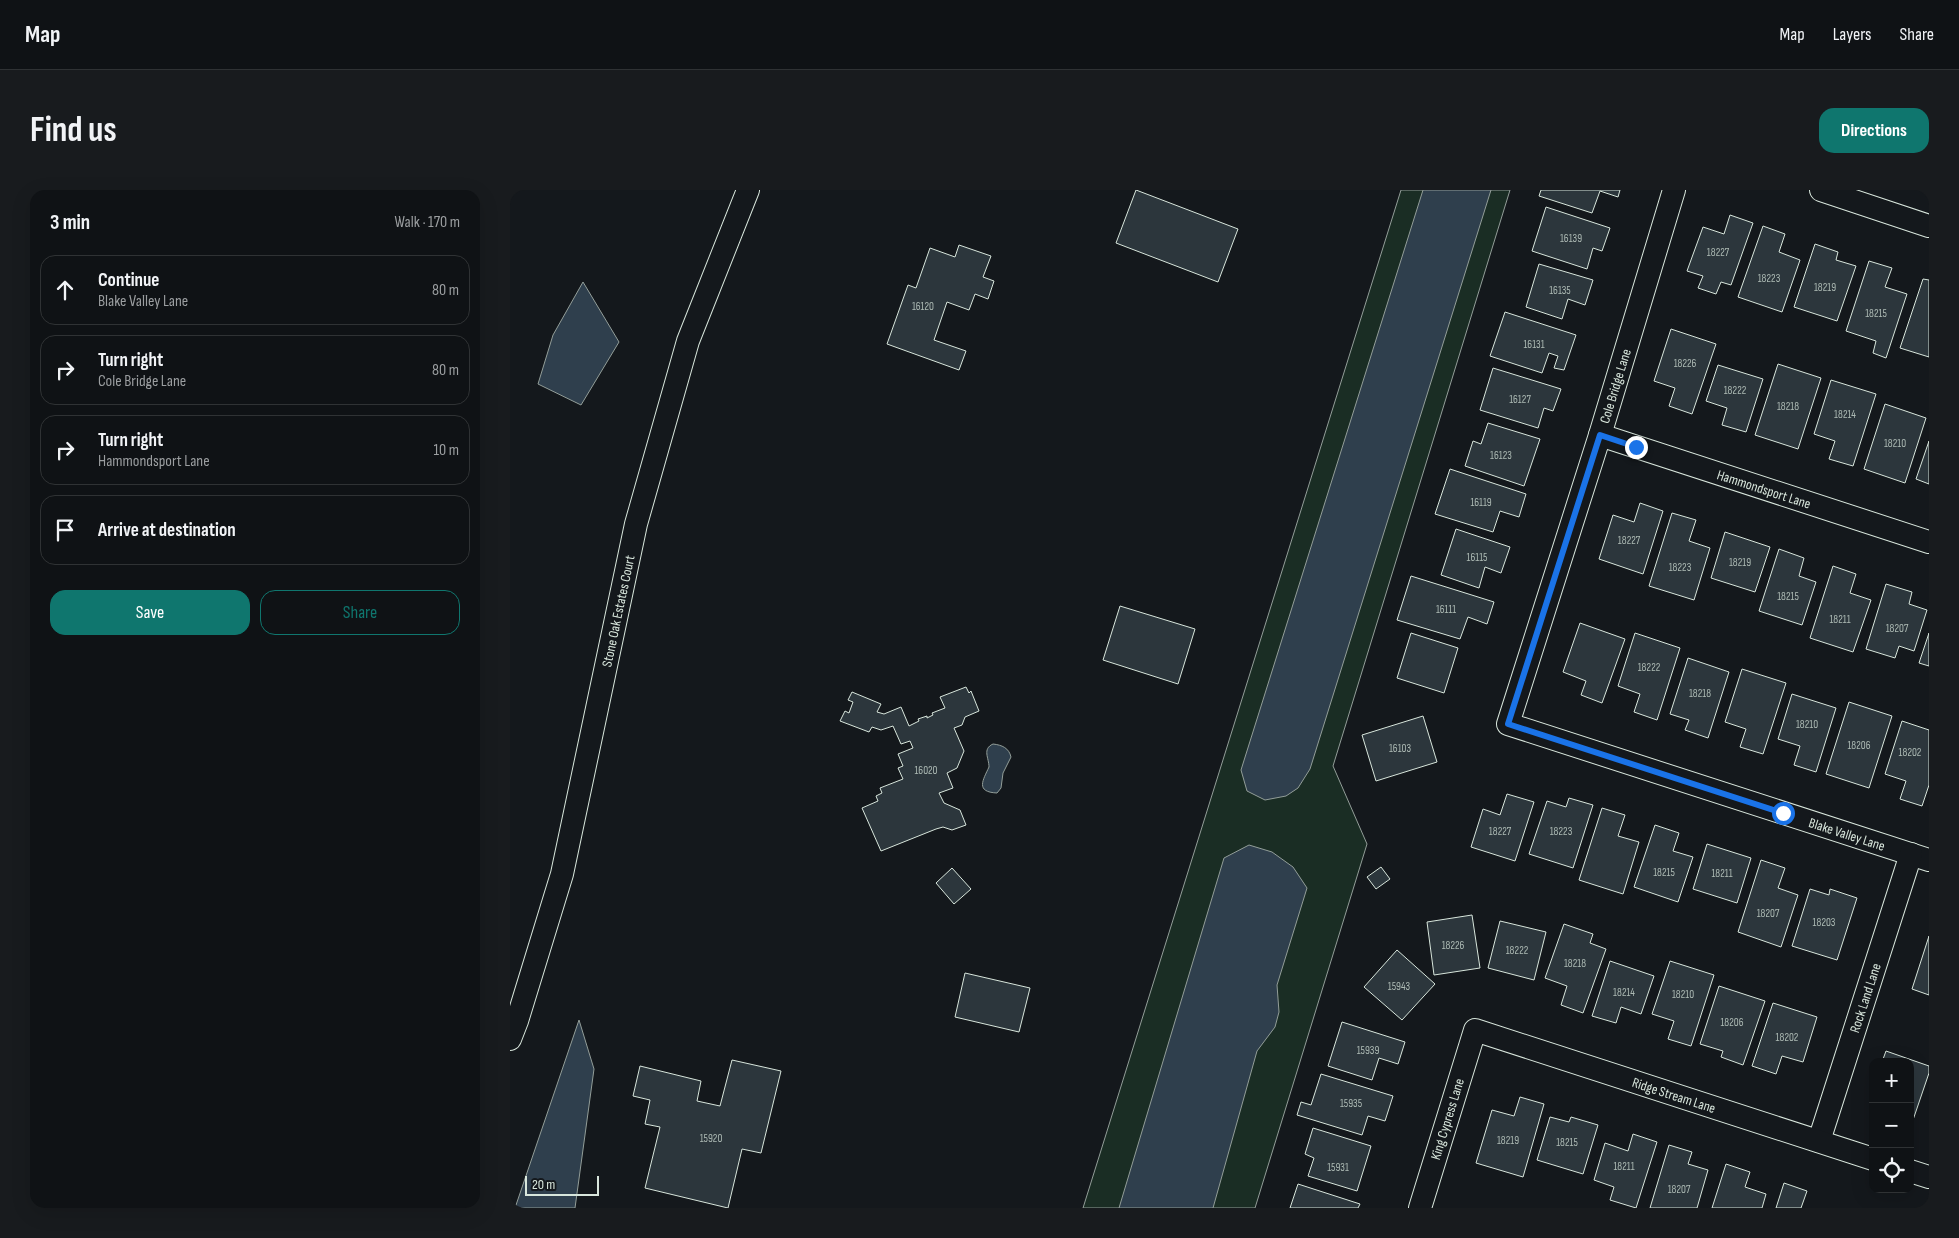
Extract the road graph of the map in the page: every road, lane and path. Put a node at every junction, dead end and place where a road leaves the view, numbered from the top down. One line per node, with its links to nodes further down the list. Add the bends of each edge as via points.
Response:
1 (748, 190): 10 (street, Stone Oak Estates Court, via 688,341 636,524 562,874)
2 (1674, 190): 5 (street, Cole Bridge Lane)
3 (1821, 190): 4 (street)
4 (1929, 226)
5 (1600, 435): 6 (street, Hammondsport Lane); 7 (street, Cole Bridge Lane)
6 (1929, 542)
7 (1508, 724): 8 (street, Blake Valley Lane)
8 (1920, 857): 11 (street, Rock Land Lane)
9 (1475, 1030): 11 (street, Ridge Stream Lane); 15 (street, King Cypress Lane)
10 (510, 1039)
11 (1819, 1141): 12 (street, Ridge Stream Lane)
12 (1869, 1158)
13 (1914, 1172): 14 (street)
14 (1929, 1177)
15 (1420, 1208)

